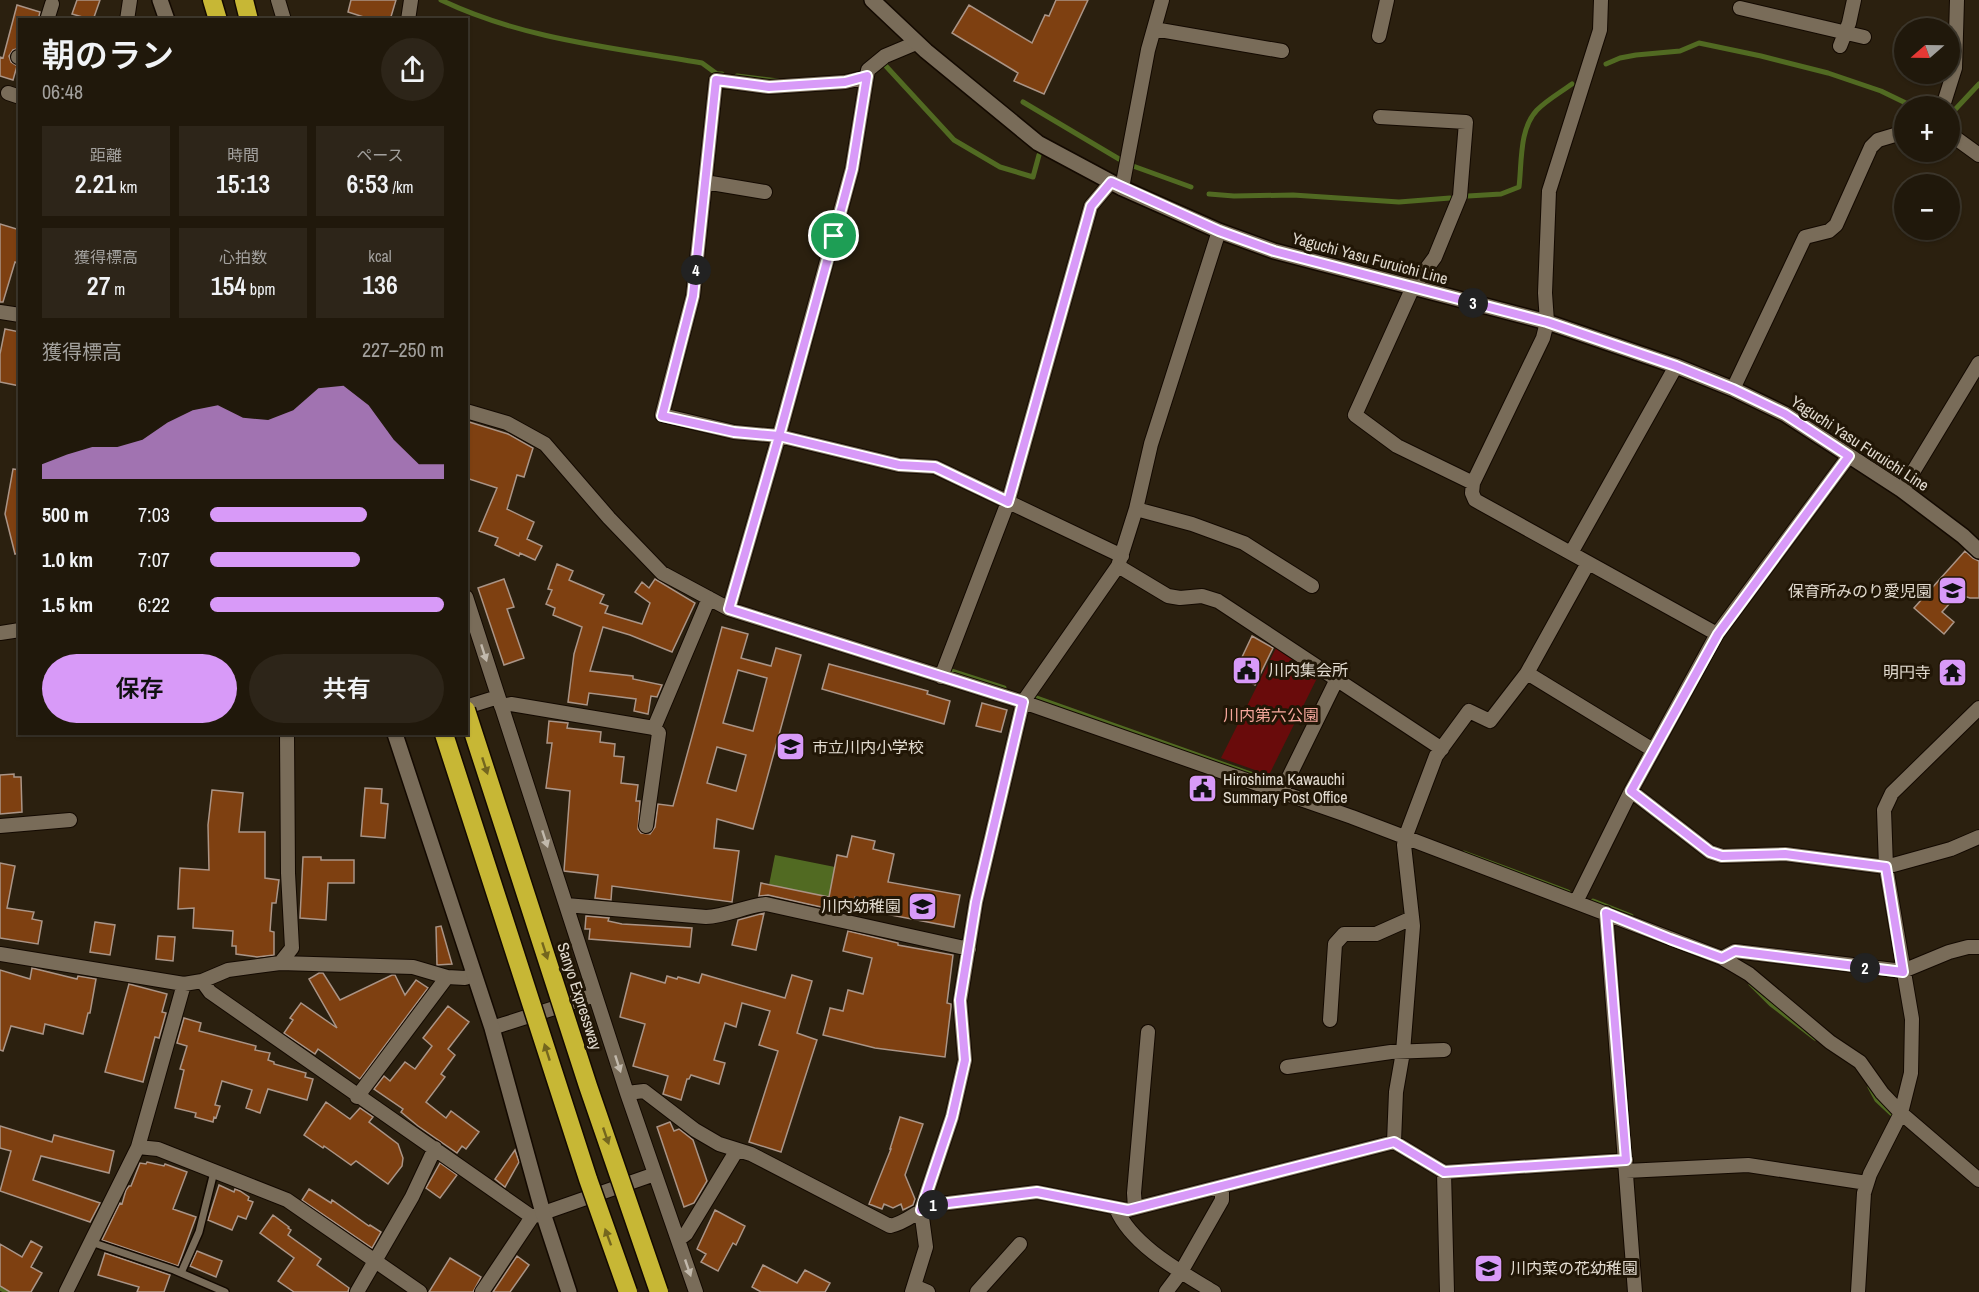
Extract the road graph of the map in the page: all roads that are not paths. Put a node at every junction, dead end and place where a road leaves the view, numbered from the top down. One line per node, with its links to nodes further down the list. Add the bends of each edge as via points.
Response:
1 (130, 0): 18 (street)
2 (160, 0): 19 (main road)
3 (212, 0): 20 (highway)
4 (244, 0): 21 (highway)
5 (278, 0): 22 (street)
6 (411, 0): 23 (street)
7 (873, 0): 28 (main road, Yaguchi Yasu Furuichi Line)
8 (1162, 0): 24 (street)
9 (1387, 0): 26 (street)
10 (1769, 0): 16 (street)
11 (1854, 0): 25 (street)
12 (1958, 0): 32 (street, via 1955,68)
13 (1598, 1): 44 (street, via 1600,30 1549,191)
14 (52, 4): 17 (street)
15 (1740, 8): 16 (street)
16 (1766, 14): 25 (street)
17 (49, 18)
18 (127, 18)
19 (165, 18)
20 (217, 18)
21 (248, 18)
22 (283, 18)
23 (408, 18)
24 (1154, 29): 30 (street); 38 (street)
25 (1844, 32): 27 (street); 29 (street)
26 (1379, 36)
27 (1864, 37)
28 (916, 43): 31 (street, via 885,56 868,70); 38 (main road, Yaguchi Yasu Furuichi Line, via 1038,143)
29 (1840, 46)
30 (1282, 51)
31 (867, 76): 37 (street, via 845,82 769,87 716,80); 49 (street, via 852,169)
32 (1946, 96)
33 (1380, 117): 41 (street, via 1466,122 1460,196 1435,257)
34 (1894, 135): 47 (street, via 1878,140 1871,147 1836,225 1829,231 1805,237)
35 (1960, 142): 36 (street)
36 (1979, 155)
37 (705, 182): 39 (street); 49 (street, via 693,296 662,416 734,432)
38 (1117, 185): 40 (main road, Yaguchi Yasu Furuichi Line); 53 (street, via 1091,206)
39 (765, 192)
40 (1219, 231): 41 (main road, Yaguchi Yasu Furuichi Line, via 1274,251); 54 (street, via 1151,444)
41 (1413, 287): 44 (main road, Yaguchi Yasu Furuichi Line); 51 (street, via 1355,415 1397,446)
42 (0, 312): 43 (street)
43 (18, 315)
44 (1547, 322): 46 (main road, Yaguchi Yasu Furuichi Line); 51 (street, via 1543,338)
45 (1979, 363): 52 (street)
46 (1676, 366): 47 (main road, Yaguchi Yasu Furuichi Line); 56 (street)
47 (1733, 389): 50 (main road, Yaguchi Yasu Furuichi Line, via 1785,414)
48 (468, 412): 60 (street, via 507,423 545,444 662,573)
49 (779, 436): 53 (street, via 899,465 935,467); 62 (street)
50 (1849, 456): 52 (main road, Yaguchi Yasu Furuichi Line); 65 (street)
51 (1473, 483): 56 (street, via 1475,500)
52 (1902, 490): 55 (main road, Yaguchi Yasu Furuichi Line)
53 (1008, 502): 57 (street); 67 (street)
54 (1136, 509): 57 (street); 59 (street, via 1244,543)
55 (1979, 551)
56 (1571, 553): 58 (street)
57 (1120, 561): 68 (street, via 1168,596 1202,596 1218,601); 70 (street)
58 (1588, 563): 65 (street); 66 (street)
59 (1312, 586)
60 (709, 597): 62 (street); 74 (street)
61 (468, 603): 69 (street, one-way to 69)
62 (729, 609): 67 (street)
63 (18, 630): 64 (street)
64 (0, 633)
65 (1718, 634): 79 (street)
66 (1527, 673): 78 (street, via 1490,721 1469,711); 79 (street)
67 (941, 676): 70 (street)
68 (1337, 680): 78 (street); 81 (street)
69 (500, 701): 71 (street); 74 (street); 89 (street, one-way to 89)
70 (1023, 702): 81 (street); 93 (street, via 976,902)
71 (468, 708)
72 (1979, 708): 87 (street, via 1892,793 1884,810)
73 (468, 714): 142 (highway, Sanyo Expressway, one-way to 142, bridge)
74 (654, 728): 84 (street, via 659,733)
75 (287, 735): 97 (street, via 292,948)
76 (395, 735): 99 (main road)
77 (444, 735): 141 (highway, one-way to 77, bridge)
78 (1442, 749): 86 (street)
79 (1653, 750): 80 (street)
80 (1631, 791): 87 (street, via 1710,852 1722,856 1785,854); 88 (street)
81 (1281, 793): 86 (street)
82 (70, 820): 83 (street)
83 (0, 826)
84 (646, 826)
85 (1979, 837): 87 (street)
86 (1405, 838): 88 (street); 91 (street)
87 (1886, 867): 98 (street)
88 (1576, 902): 90 (street)
89 (566, 905): 93 (street, via 706,917 766,904); 103 (street)
90 (1606, 913): 95 (street); 117 (street)
91 (1413, 918): 104 (street, via 1376,934 1344,934 1335,944); 108 (street)
92 (1973, 947): 96 (street); 98 (street, via 1949,952)
93 (969, 950): 126 (street, via 960,1000 965,1060 952,1117)
94 (0, 954): 102 (street)
95 (1722, 958): 98 (street, via 1735,951); 112 (street, via 1749,974 1860,1062)
96 (1979, 959)
97 (280, 963): 100 (street, via 413,967); 101 (street, via 228,970)
98 (1903, 972): 112 (street, via 1912,1019 1911,1073)
99 (473, 975): 100 (street); 105 (main road)
100 (447, 977): 111 (street)
101 (202, 981): 102 (street); 111 (street, via 210,992)
102 (184, 984): 114 (street)
103 (596, 995): 105 (street); 110 (street, one-way to 110)
104 (1330, 1020)
105 (492, 1028): 127 (main road)
106 (1148, 1032): 125 (street)
107 (1443, 1050): 108 (street)
108 (1403, 1052): 109 (street); 113 (street)
109 (1287, 1066)
110 (627, 1094): 116 (street, via 644,1091 695,1130); 120 (street)
111 (357, 1097): 115 (street)
112 (1901, 1113): 121 (street); 122 (street)
113 (1394, 1142): 119 (street); 123 (street)
114 (138, 1147): 118 (street, via 158,1149); 129 (street)
115 (435, 1148): 127 (street); 131 (street)
116 (737, 1150): 126 (street, via 890,1226); 128 (street, via 686,1234)
117 (1626, 1165): 119 (street); 122 (street, via 1748,1165); 149 (street)
118 (214, 1172): 131 (street, via 287,1200); 133 (lane, via 199,1232)
119 (1444, 1172): 148 (street)
120 (655, 1174): 127 (street); 128 (street)
121 (1979, 1180)
122 (1867, 1184): 150 (street)
123 (1222, 1187): 125 (street); 132 (street, via 1222,1200)
124 (1116, 1208): 125 (street); 126 (street, via 1037,1192 932,1205); 132 (street, via 1128,1229)
125 (1135, 1208)
126 (921, 1210): 134 (street, via 926,1247)
127 (537, 1215): 139 (street); 140 (main road)
128 (678, 1239): 143 (street, one-way to 143)
129 (91, 1242): 133 (lane); 135 (street)
130 (1020, 1244): 145 (street)
131 (376, 1260): 137 (street); 138 (street)
132 (1181, 1272): 146 (street); 147 (street)
133 (181, 1273): 136 (lane)
134 (913, 1289): 144 (street)
135 (66, 1292)
136 (225, 1292)
137 (357, 1292)
138 (420, 1292)
139 (482, 1292)
140 (569, 1292)
141 (628, 1292)
142 (659, 1292)
143 (696, 1292)
144 (928, 1292)
145 (977, 1292)
146 (1166, 1292)
147 (1214, 1292)
148 (1447, 1292)
149 (1635, 1292)
150 (1858, 1292)

